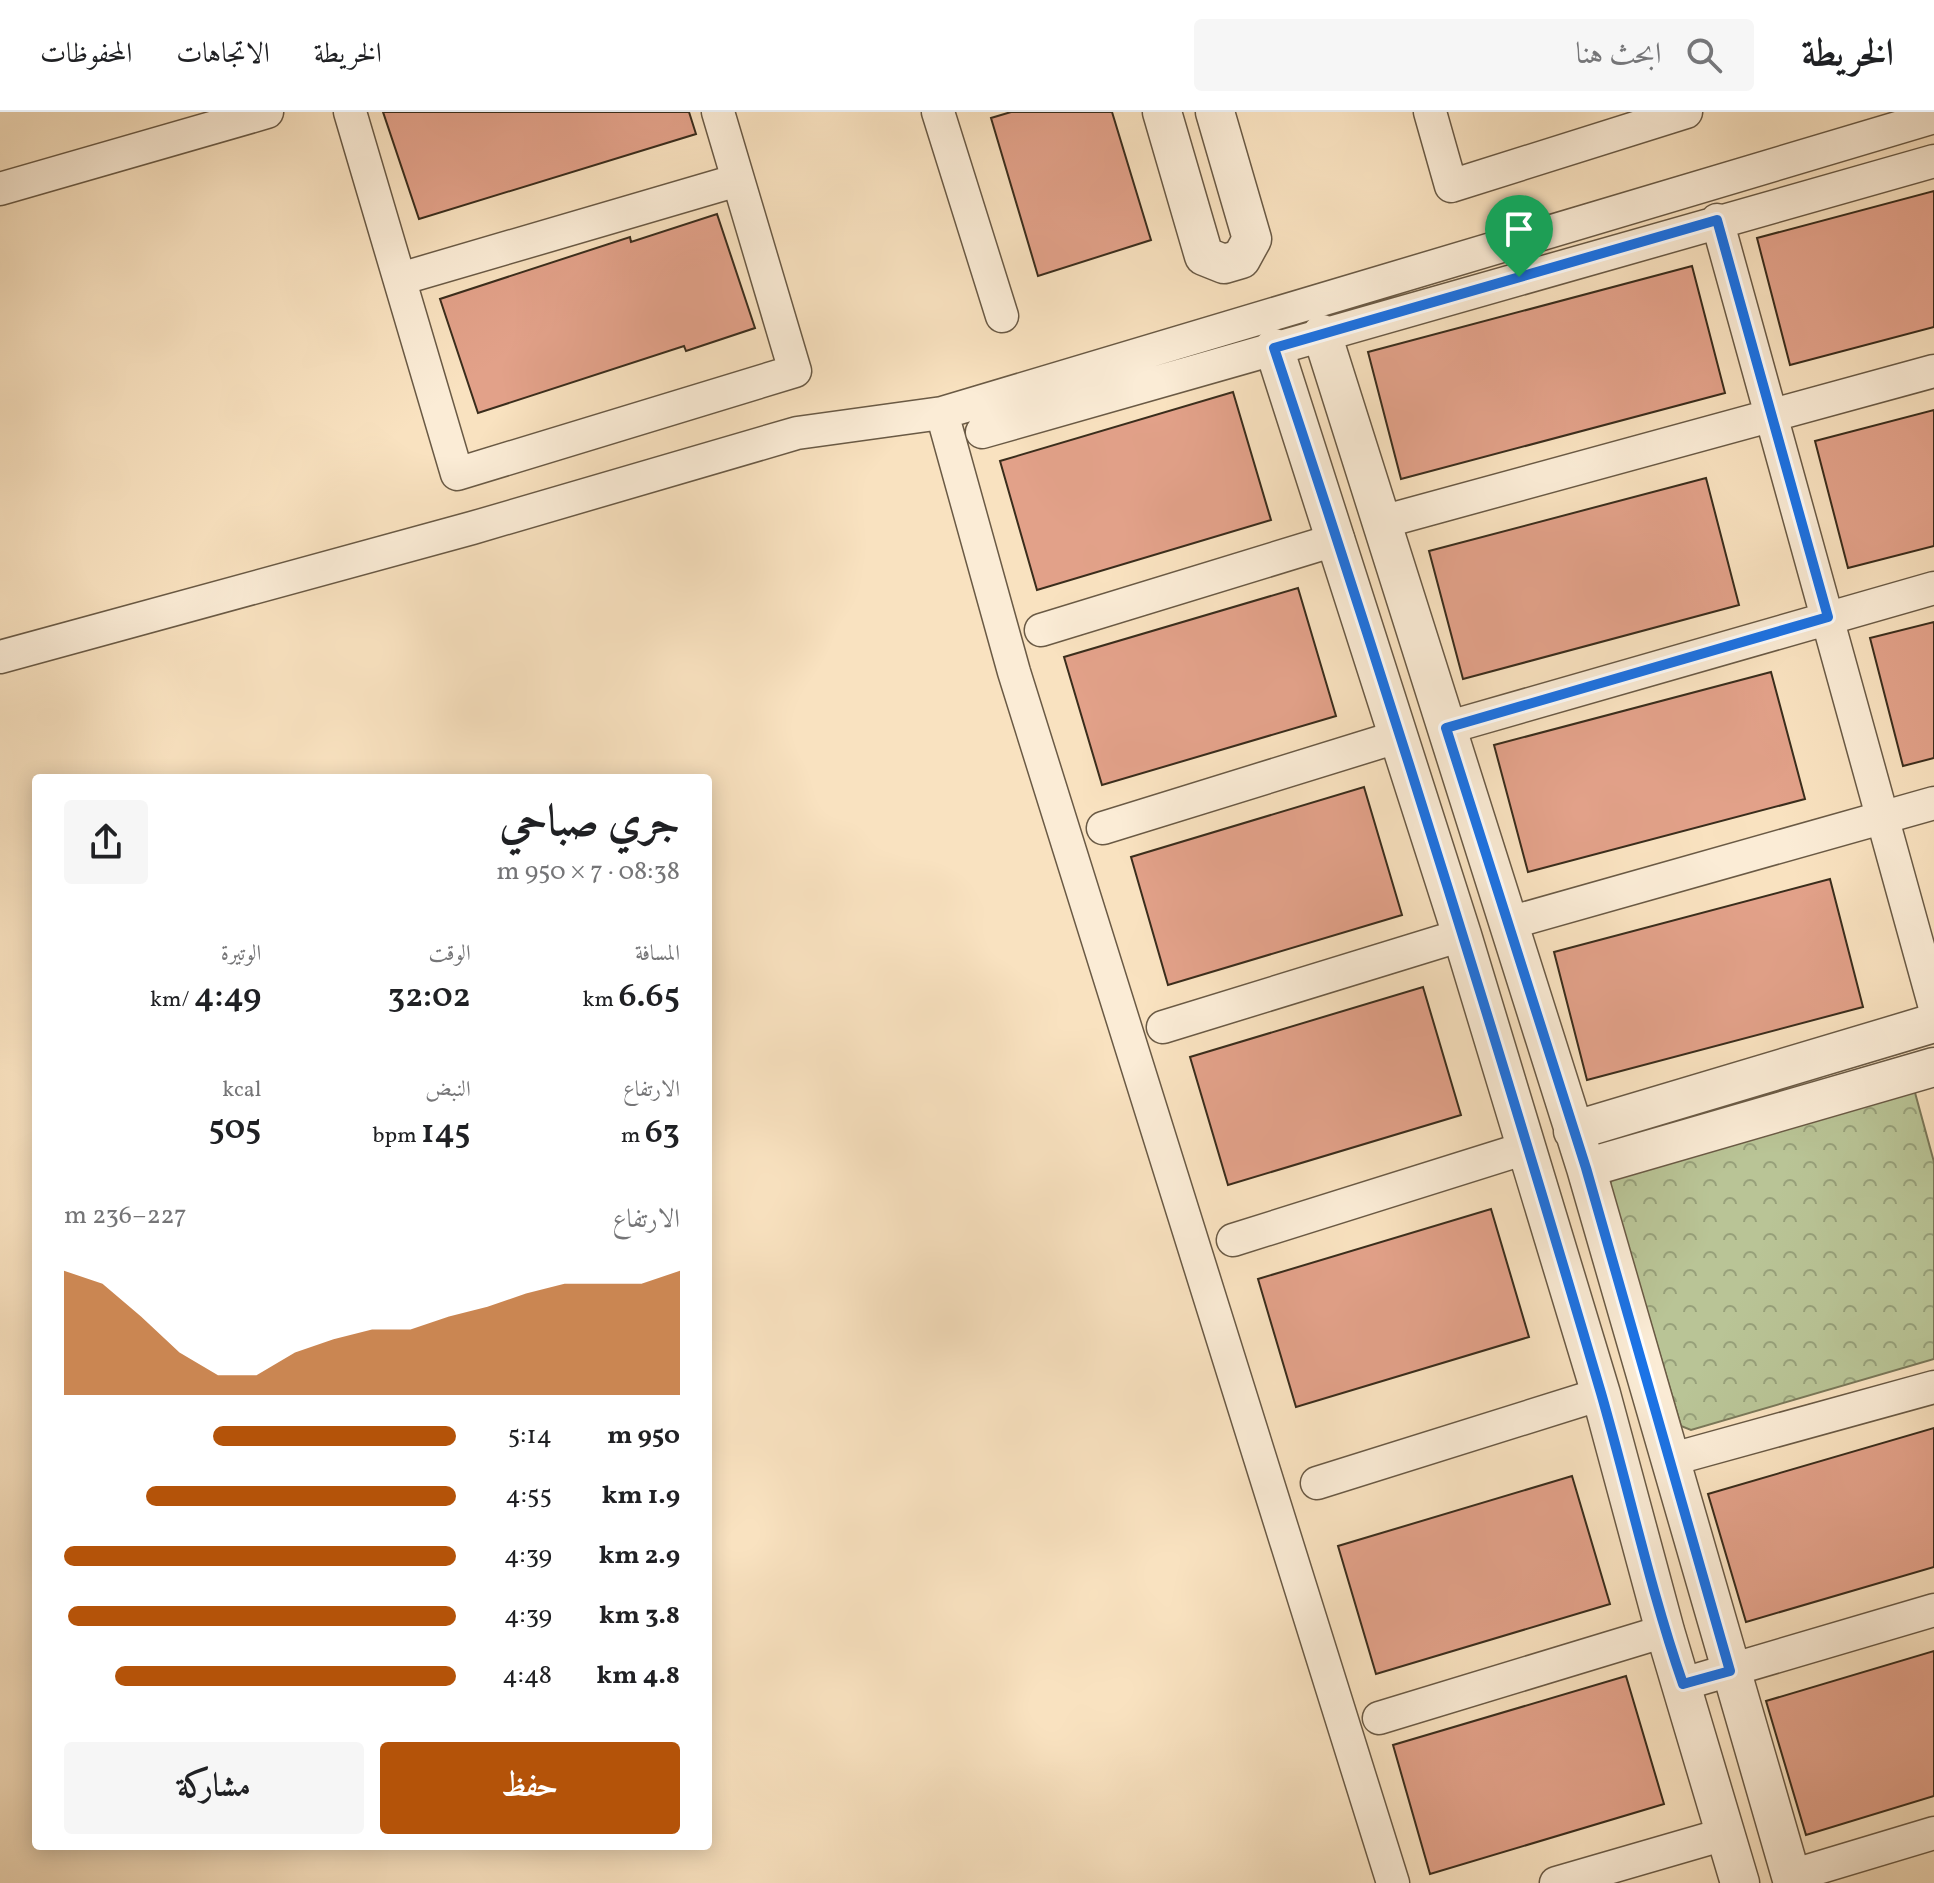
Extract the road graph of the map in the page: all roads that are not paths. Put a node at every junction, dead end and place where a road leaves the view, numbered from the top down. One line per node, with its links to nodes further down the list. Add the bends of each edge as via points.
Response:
1 (267, 112): 12 (street)
2 (350, 112): 14 (street)
3 (718, 112): 11 (street)
4 (938, 112): 15 (street)
5 (1162, 112): 6 (street, via 1204,256 1224,264 1241,259 1252,239)
6 (1215, 112)
7 (1430, 112): 8 (street, via 1451,186)
8 (1686, 112)
9 (1934, 117): 19 (street)
10 (1934, 161): 13 (street)
11 (738, 180): 14 (street); 14 (street, via 795,371 457,474)
12 (0, 189)
13 (1717, 220): 16 (street); 20 (street)
14 (400, 279)
15 (1002, 316)
16 (1322, 334): 17 (street); 22 (street)
17 (1274, 348): 21 (street); 23 (street)
18 (1934, 371): 20 (street)
19 (942, 413): 27 (street, via 797,433); 57 (street, via 1014,672)
20 (1773, 415): 22 (street); 25 (street)
21 (982, 432)
22 (1382, 522): 28 (street)
23 (1338, 539): 26 (street); 29 (street)
24 (1934, 588): 25 (street)
25 (1828, 617): 28 (street); 31 (street)
26 (1041, 630)
27 (0, 657)
28 (1446, 728): 32 (street)
29 (1400, 736): 33 (street); 34 (street)
30 (1934, 803): 31 (street)
31 (1883, 817): 35 (street); 37 (street)
32 (1475, 820): 34 (street); 35 (street)
33 (1103, 828)
34 (1431, 835): 36 (street)
35 (1509, 923): 41 (street)
36 (1462, 935): 39 (street); 42 (street)
37 (1934, 1004)
38 (1934, 1023): 41 (street)
39 (1163, 1027)
40 (1934, 1067): 43 (street)
41 (1573, 1131): 43 (street)
42 (1526, 1148): 44 (street); 46 (street)
43 (1586, 1168): 47 (street)
44 (1233, 1240)
45 (1934, 1387): 47 (street)
46 (1601, 1394): 48 (street); 50 (street)
47 (1669, 1460): 51 (street)
48 (1317, 1483)
49 (1934, 1610): 51 (street)
50 (1665, 1631): 52 (street); 53 (street)
51 (1730, 1671): 52 (street); 56 (street)
52 (1683, 1684): 55 (street)
53 (1379, 1718)
54 (1934, 1833): 56 (street)
55 (1725, 1834): 58 (street); 59 (street)
56 (1792, 1880)
57 (1393, 1883)
58 (1556, 1883)
59 (1740, 1883)

